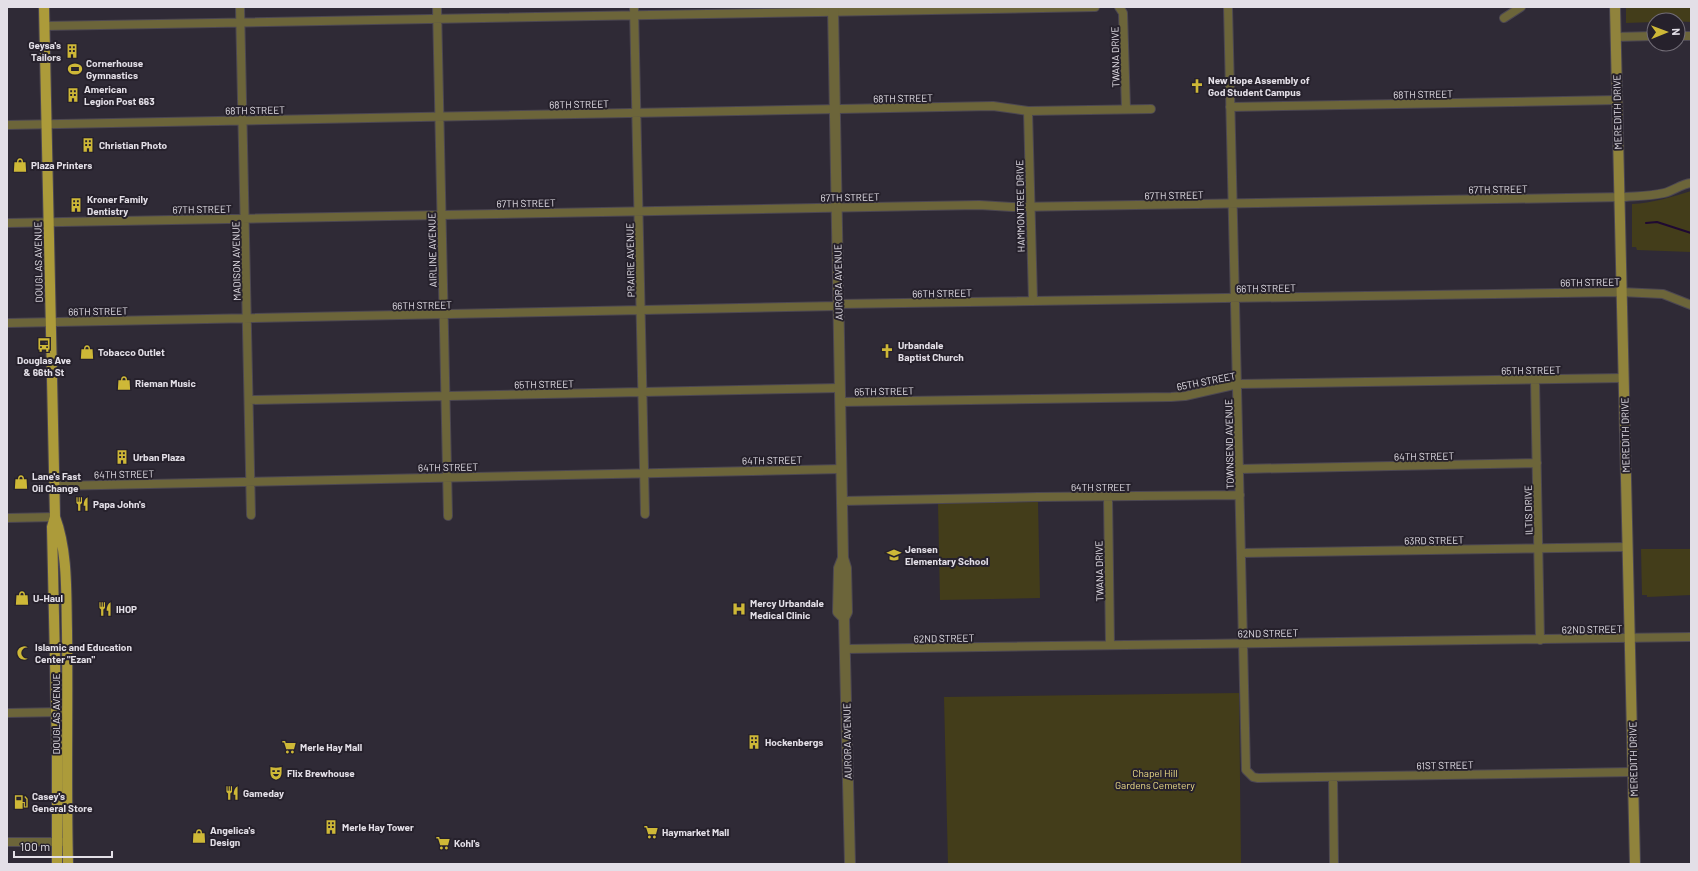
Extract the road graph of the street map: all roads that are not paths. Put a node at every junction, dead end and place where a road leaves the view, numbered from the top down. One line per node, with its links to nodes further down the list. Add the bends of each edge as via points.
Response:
1 (44, 7): 14 (main road, DOUGLAS AVENUE)
2 (240, 7): 13 (street, MADISON AVENUE)
3 (437, 7): 12 (street, AIRLINE AVENUE)
4 (1094, 7): 9 (street)
5 (1119, 7): 20 (street, TWANA DRIVE, via 1124,13)
6 (1228, 7): 18 (street, TOWNSEND AVENUE)
7 (1521, 7): 11 (street)
8 (1615, 7): 16 (main road, MEREDITH DRIVE)
9 (833, 9): 10 (street); 19 (street, AURORA AVENUE)
10 (634, 11): 12 (street); 23 (street, PRAIRIE AVENUE)
11 (1504, 18)
12 (437, 19): 13 (street); 24 (street, AIRLINE AVENUE)
13 (241, 22): 14 (street); 25 (street, MADISON AVENUE)
14 (45, 26): 26 (main road, DOUGLAS AVENUE)
15 (1646, 36): 16 (street)
16 (1615, 37): 17 (main road, MEREDITH DRIVE)
17 (1617, 100): 18 (street, 68TH STREET); 29 (main road, MEREDITH DRIVE)
18 (1230, 107): 30 (street, TOWNSEND AVENUE)
19 (835, 109): 22 (street, 68TH STREET, via 993,106); 23 (street, 68TH STREET); 32 (street, AURORA AVENUE)
20 (1126, 109): 21 (street, 68TH STREET); 22 (street, 68TH STREET)
21 (1152, 109)
22 (1028, 111): 31 (street, HAMMONTREE DRIVE)
23 (637, 113): 24 (street, 68TH STREET); 33 (street, PRAIRIE AVENUE)
24 (439, 117): 25 (street, 68TH STREET); 34 (street, AIRLINE AVENUE)
25 (243, 120): 26 (street, 68TH STREET); 35 (street, MADISON AVENUE)
26 (47, 124): 27 (street, 68TH STREET); 36 (main road, DOUGLAS AVENUE)
27 (7, 125)
28 (1691, 183): 29 (street, 67TH STREET, via 1666,193)
29 (1619, 197): 30 (street, 67TH STREET); 38 (main road, MEREDITH DRIVE)
30 (1232, 204): 31 (street, 67TH STREET); 39 (street, TOWNSEND AVENUE)
31 (1030, 206): 32 (street, 67TH STREET, via 979,204); 40 (street, HAMMONTREE DRIVE)
32 (836, 207): 33 (street, 67TH STREET); 41 (street, AURORA AVENUE)
33 (639, 211): 34 (street, 67TH STREET); 43 (street, PRAIRIE AVENUE)
34 (442, 214): 35 (street, 67TH STREET); 44 (street, AIRLINE AVENUE)
35 (245, 218): 36 (street, 67TH STREET); 45 (street, MADISON AVENUE)
36 (49, 222): 37 (street, 67TH STREET); 47 (main road, DOUGLAS AVENUE)
37 (7, 223)
38 (1621, 292): 39 (street, 66TH STREET); 42 (street, 66TH STREET, via 1663,294); 48 (main road, MEREDITH DRIVE)
39 (1235, 298): 40 (street, 66TH STREET); 50 (street, TOWNSEND AVENUE)
40 (1033, 301): 41 (street, 66TH STREET)
41 (838, 305): 43 (street, 66TH STREET); 51 (street, AURORA AVENUE)
42 (1691, 305)
43 (641, 310): 44 (street, 66TH STREET); 52 (street, PRAIRIE AVENUE)
44 (444, 314): 45 (street, 66TH STREET); 53 (street, AIRLINE AVENUE)
45 (247, 318): 47 (street, 66TH STREET); 54 (street, MADISON AVENUE)
46 (7, 323): 47 (street, 66TH STREET)
47 (51, 323): 62 (main road, DOUGLAS AVENUE)
48 (1624, 378): 49 (street, 65TH STREET); 71 (main road, MEREDITH DRIVE)
49 (1535, 380): 50 (street, 65TH STREET); 56 (street, ILTIS DRIVE)
50 (1238, 384): 55 (street, 65TH STREET, via 1171,398); 58 (street, TOWNSEND AVENUE)
51 (840, 388): 52 (street, 65TH STREET); 55 (street, AURORA AVENUE)
52 (642, 392): 53 (street, 65TH STREET); 59 (street, PRAIRIE AVENUE)
53 (446, 396): 54 (street, 65TH STREET); 60 (street, AIRLINE AVENUE)
54 (249, 400): 61 (street, MADISON AVENUE)
55 (840, 402): 57 (street, AURORA AVENUE)
56 (1537, 463): 58 (street, 64TH STREET); 72 (street, ILTIS DRIVE)
57 (842, 469): 59 (street, 64TH STREET); 65 (street, AURORA AVENUE)
58 (1240, 469): 63 (street, TOWNSEND AVENUE)
59 (644, 473): 60 (street, 64TH STREET); 66 (street, PRAIRIE AVENUE)
60 (447, 477): 61 (street, 64TH STREET); 68 (street, AIRLINE AVENUE)
61 (250, 480): 62 (street, 64TH STREET); 67 (street, MADISON AVENUE)
62 (54, 486): 69 (main road, DOUGLAS AVENUE)
63 (1240, 496): 64 (street, 64TH STREET); 73 (street, TOWNSEND AVENUE)
64 (1108, 497): 65 (street, 64TH STREET); 78 (street, TWANA DRIVE)
65 (842, 500): 79 (street, AURORA AVENUE, via 843,558 839,568 838,612 844,618)
66 (645, 514)
67 (251, 515)
68 (448, 516)
69 (55, 517): 70 (street); 80 (main road, DOUGLAS AVENUE, via 60,529 65,574); 82 (main road, DOUGLAS AVENUE, via 52,527)
70 (7, 518)
71 (1628, 547): 72 (street, 63RD STREET); 75 (main road, MEREDITH DRIVE)
72 (1538, 548): 73 (street, 63RD STREET); 76 (street, ILTIS DRIVE)
73 (1241, 553): 77 (street, TOWNSEND AVENUE)
74 (1691, 638): 75 (street, 62ND STREET)
75 (1630, 639): 76 (street, 62ND STREET); 83 (main road, MEREDITH DRIVE)
76 (1540, 640): 77 (street, 62ND STREET)
77 (1243, 643): 78 (street, 62ND STREET); 85 (street, TOWNSEND AVENUE, via 1245,765 1249,774)
78 (1110, 645): 79 (street, 62ND STREET)
79 (845, 649): 91 (street, AURORA AVENUE)
80 (68, 712): 82 (street); 88 (main road, DOUGLAS AVENUE)
81 (7, 713): 82 (street)
82 (56, 713): 87 (main road, DOUGLAS AVENUE)
83 (1633, 772): 84 (street, 61ST STREET); 93 (main road, MEREDITH DRIVE)
84 (1333, 777): 85 (street, 61ST STREET); 92 (street)
85 (1258, 778)
86 (7, 842): 87 (street)
87 (56, 842): 88 (street); 89 (main road, DOUGLAS AVENUE)
88 (68, 842): 90 (main road, DOUGLAS AVENUE)
89 (57, 864)
90 (68, 864)
91 (850, 864)
92 (1334, 864)
93 (1634, 864)

